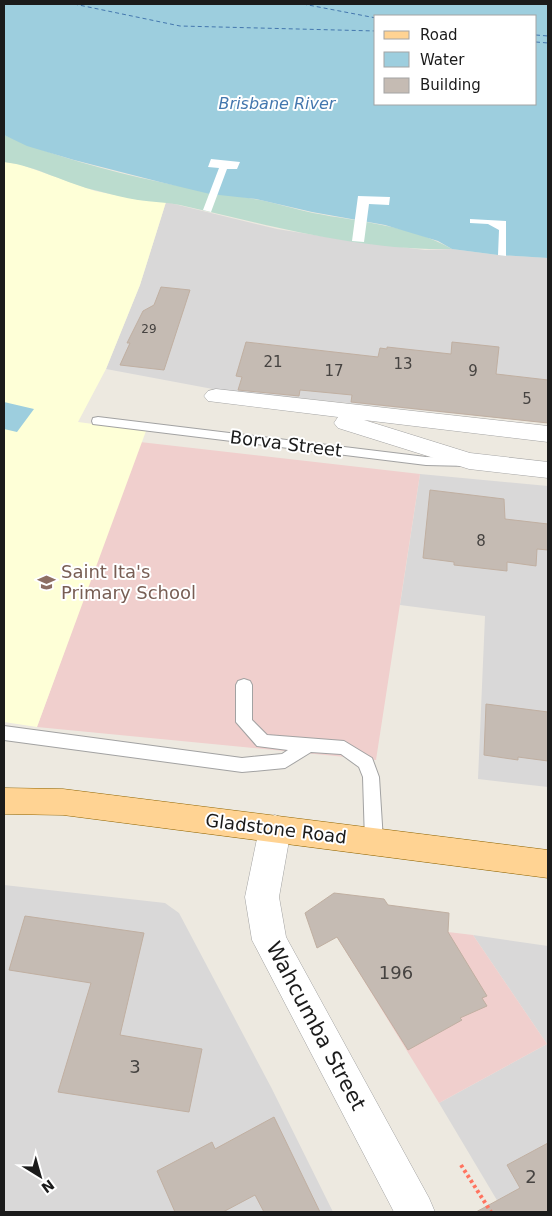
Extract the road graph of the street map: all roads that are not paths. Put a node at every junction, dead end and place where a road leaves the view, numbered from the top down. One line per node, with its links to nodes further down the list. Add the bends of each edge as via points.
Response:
1 (216, 396): 2 (street, Borva Street)
2 (305, 406): 4 (street, Borva Street); 5 (street, Borva Street, via 359,428)
3 (98, 421): 5 (lane, Borva Street, via 426,461)
4 (548, 434)
5 (474, 462): 6 (street, Borva Street)
6 (548, 470)
7 (244, 684): 9 (lane, via 244,722 263,741)
8 (4, 733): 9 (lane, via 242,765 285,760)
9 (308, 745): 12 (lane, via 344,748 366,763 371,777)
10 (4, 801): 11 (main road, Gladstone Road, via 63,802)
11 (275, 828): 12 (main road, Gladstone Road); 14 (street, Wahcumba Street, via 262,897 269,940)
12 (374, 841): 13 (main road, Gladstone Road)
13 (548, 864)
14 (415, 1212)

